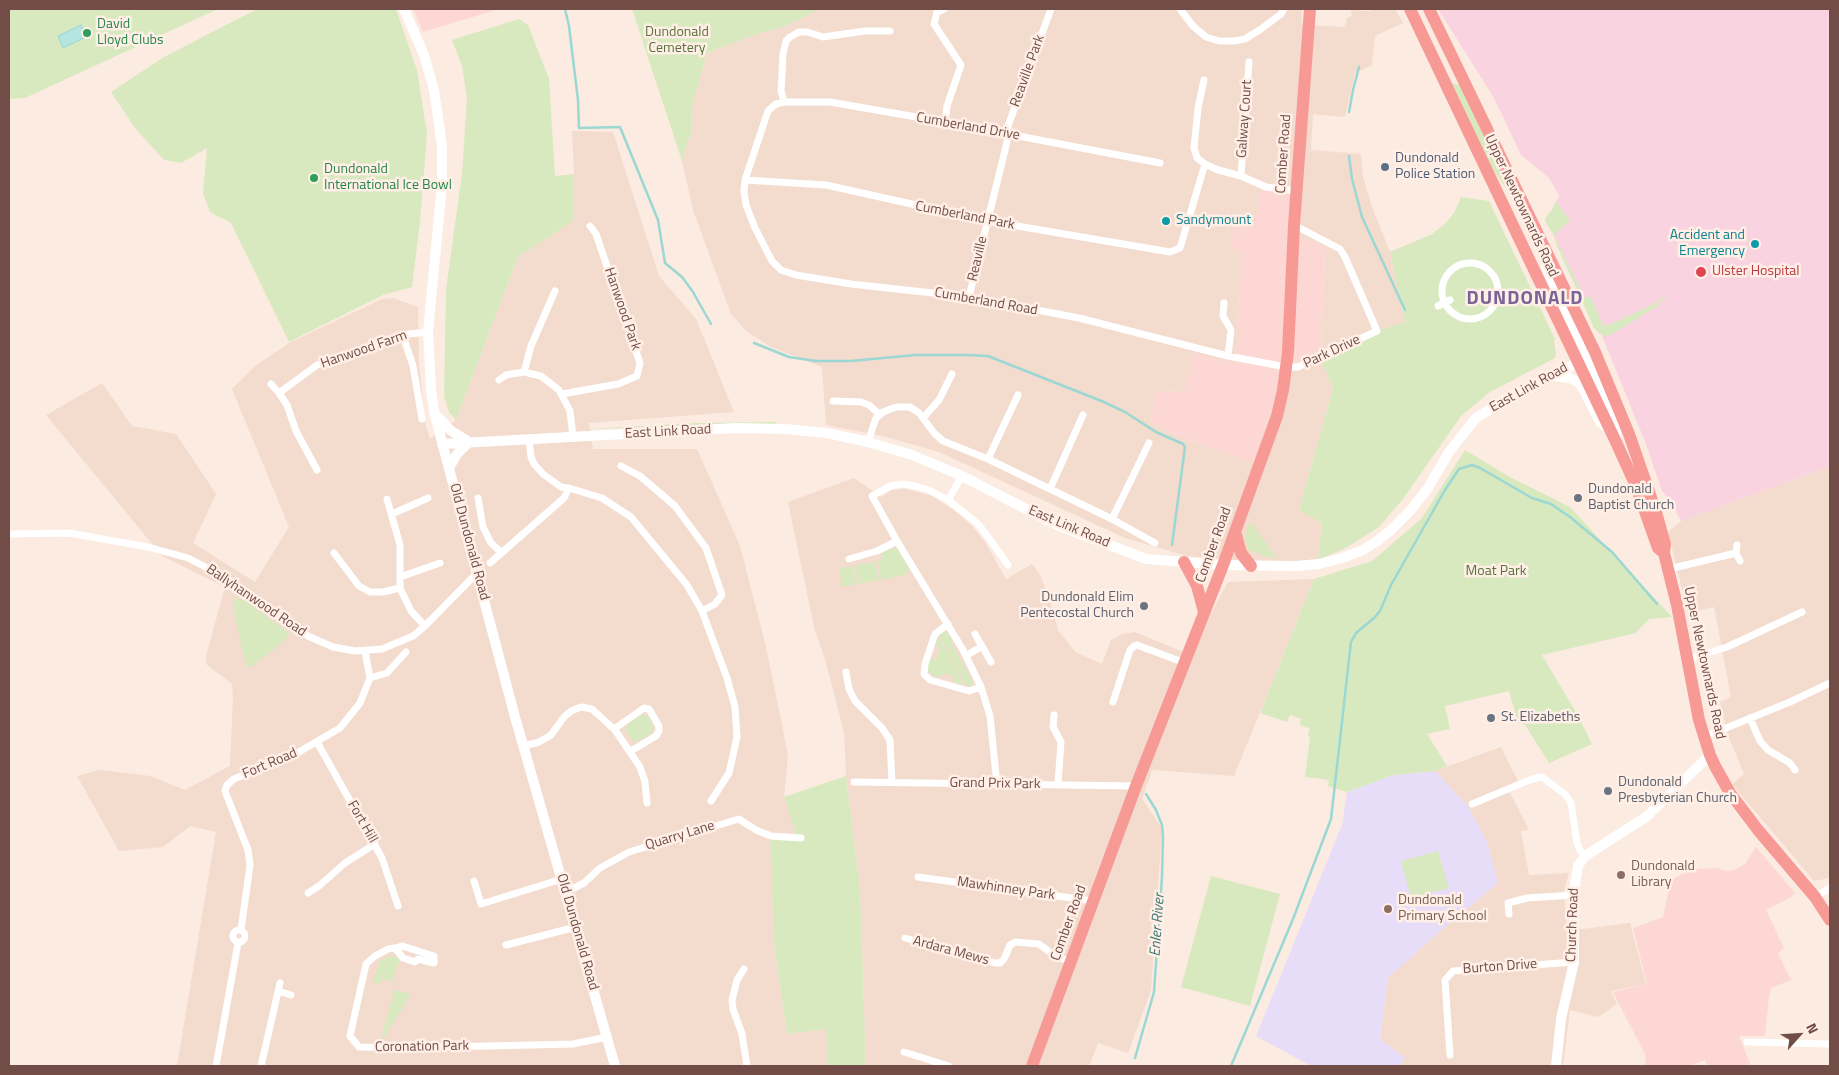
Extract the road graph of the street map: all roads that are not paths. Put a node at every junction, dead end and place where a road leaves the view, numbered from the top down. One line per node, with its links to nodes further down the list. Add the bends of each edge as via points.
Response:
1 (404, 9): 28 (street, Old Dundonald Road, via 424,54 434,90 442,146 442,184)
2 (944, 9): 13 (street, via 937,12 934,24 961,66)
3 (1051, 9): 14 (street, Reaville Park)
4 (1180, 9): 5 (street, via 1206,37 1219,41 1246,39)
5 (1284, 9)
6 (1310, 9): 19 (highway, Comber Road)
7 (1410, 9): 31 (highway, Upper Newtownards Road)
8 (1429, 9): 31 (highway, Upper Newtownards Road, via 1550,259)
9 (890, 31): 12 (street, via 823,36 799,32 790,37 783,54 781,91)
10 (1249, 62): 17 (street, Galway Court)
11 (1204, 80): 16 (street, via 1194,148 1197,158)
12 (784, 102): 13 (street, Cumberland Drive, via 830,102); 18 (street, Cumberland Drive, via 768,111)
13 (945, 122): 14 (street, Cumberland Drive)
14 (1007, 134): 15 (street, Cumberland Drive); 20 (street, Reaville)
15 (1160, 163)
16 (1205, 164): 17 (street); 20 (street, Cumberland Park, via 1180,248 1170,252)
17 (1241, 176): 19 (street, via 1266,187)
18 (745, 180): 20 (street, Cumberland Park, via 826,185); 24 (street, Cumberland Road, via 746,204 772,261 781,270 851,284)
19 (1297, 191): 21 (highway, Comber Road)
20 (988, 221): 24 (street, Reaville)
21 (1294, 225): 32 (highway, Comber Road); 32 (street, Park Drive, via 1340,249 1377,331 1298,367)
22 (590, 226): 39 (street, Hanwood Park, via 596,234 640,363 637,376 618,384)
23 (555, 291): 33 (street, via 531,346)
24 (969, 297): 30 (street, Cumberland Road, via 1079,318)
25 (1224, 303): 30 (street, via 1223,316 1231,330)
26 (1481, 317): 26 (street, via 1497,300 1496,281 1491,273 1476,264 1454,265 1443,285 1444,303 1458,316 1467,319); 27 (street)
27 (1484, 324)
28 (428, 332): 29 (street, Hanwood Farm); 42 (street, Old Dundonald Road)
29 (402, 336): 38 (street, Hanwood Farm, via 317,366); 46 (street, via 413,366)
30 (1228, 356): 32 (street, Cumberland Road)
31 (1586, 357): 35 (street, East Link Road); 47 (highway, Upper Newtownards Road); 52 (street, via 1616,428); 75 (highway, Upper Newtownards Road, via 1629,434 1666,544)
32 (1286, 367): 68 (highway, Comber Road, via 1277,416)
33 (524, 372): 36 (street, via 506,375); 39 (street, via 541,376)
34 (952, 374): 45 (street, via 940,400)
35 (1550, 376): 47 (street, via 1570,378 1578,383 1600,422); 84 (street, East Link Road, via 1476,418 1411,510 1371,545 1319,564)
36 (499, 380)
37 (271, 384): 38 (street)
38 (279, 393): 58 (street)
39 (562, 394): 48 (street, via 570,411)
40 (1018, 395): 55 (street)
41 (833, 401): 43 (street, via 861,402 870,405)
42 (434, 412): 50 (street, via 450,430); 54 (street, Old Dundonald Road)
43 (880, 415): 45 (street, via 896,407 910,407); 51 (street)
44 (1083, 415): 61 (street)
45 (924, 418): 55 (street, via 943,441)
46 (422, 419)
47 (1609, 429): 52 (highway, Upper Newtownards Road)
48 (573, 437): 49 (street, East Link Road); 51 (street, East Link Road, via 773,428 827,433)
49 (528, 439): 50 (street, East Link Road); 60 (street, via 534,464 561,487)
50 (468, 442): 54 (street, East Link Road); 57 (street)
51 (868, 442): 59 (street, East Link Road, via 912,455)
52 (1616, 442): 75 (highway, Upper Newtownards Road, via 1658,548)
53 (1149, 443): 67 (street)
54 (442, 444): 57 (street, Old Dundonald Road)
55 (988, 460): 61 (street)
56 (621, 466): 89 (street, via 640,476 675,506 706,548 722,595 715,604)
57 (449, 468): 86 (street, Old Dundonald Road)
58 (317, 470)
59 (962, 476): 65 (street); 79 (street, East Link Road, via 1057,524 1146,559)
60 (569, 488): 74 (street, via 564,498); 89 (street, via 602,498 631,517 687,585)
61 (1050, 489): 67 (street)
62 (428, 498): 66 (street)
63 (478, 498): 74 (street, via 483,527 491,543)
64 (387, 499): 66 (street)
65 (948, 500): 70 (street, via 929,490 903,484 890,486 872,496); 82 (street, via 978,524)
66 (392, 514): 87 (street, via 400,545)
67 (1112, 519): 71 (street)
68 (1235, 531): 83 (highway, Comber Road); 84 (highway, via 1240,550)
69 (9, 534): 96 (street, Ballyhanwood Road, via 69,534 148,547 188,558 217,573 308,636 333,647)
70 (897, 541): 77 (street); 92 (street)
71 (1155, 543)
72 (1737, 545): 76 (street)
73 (334, 553): 88 (street, via 359,586 370,592)
74 (502, 553): 81 (street)
75 (1664, 553): 85 (highway, Upper Newtownards Road)
76 (1736, 553): 78 (street); 85 (street)
77 (849, 559)
78 (1740, 560)
79 (1184, 562): 83 (street, East Link Road); 90 (highway, via 1197,586)
80 (440, 563): 87 (street)
81 (490, 563)
82 (1008, 565)
83 (1224, 565): 84 (street, East Link Road); 90 (highway, Comber Road)
84 (1251, 566)
85 (1669, 569): 99 (highway, Upper Newtownards Road)
86 (477, 573): 93 (street, Ballyhanwood Road); 112 (street, Old Dundonald Road)
87 (400, 577): 88 (street)
88 (400, 588): 93 (street, via 412,612)
89 (702, 611): 121 (street, via 727,678 735,707 737,737 729,773)
90 (1204, 612): 101 (highway, Comber Road)
91 (1802, 612): 99 (street, via 1727,648)
92 (948, 624): 98 (street); 105 (street, via 935,634 924,674 930,680 968,691)
93 (425, 626): 96 (street, Ballyhanwood Road, via 400,642)
94 (975, 634): 95 (street)
95 (982, 646): 98 (street); 100 (street)
96 (365, 651): 103 (street)
97 (406, 652): 103 (street, via 387,673)
98 (966, 656): 105 (street)
99 (1688, 659): 110 (highway, Upper Newtownards Road)
100 (991, 662)
101 (1185, 663): 106 (street, via 1134,646); 120 (highway, Comber Road)
102 (846, 672): 117 (street, via 855,701 890,740)
103 (370, 678): 111 (street, Fort Road, via 360,703 340,728)
104 (1830, 682): 108 (street)
105 (981, 687): 119 (street, via 990,716)
106 (1113, 702)
107 (1054, 716): 118 (street, via 1053,727 1061,742)
108 (1750, 718): 110 (street); 115 (street, via 1760,741)
109 (614, 729): 112 (street, via 592,709 581,707 564,717 551,735); 113 (street); 113 (street, via 644,708 649,709 659,731)
110 (1704, 737): 114 (highway, Upper Newtownards Road)
111 (317, 742): 125 (street, Fort Hill); 154 (street, Fort Road, via 292,756 234,779 225,791 248,850 250,865 241,930 235,931 233,936 238,942)
112 (524, 746): 128 (street, Old Dundonald Road)
113 (631, 751): 122 (street, via 645,782)
114 (1710, 755): 126 (street, via 1646,817); 134 (highway, Upper Newtownards Road, via 1730,793)
115 (1795, 770)
116 (854, 782): 117 (street, Grand Prix Park)
117 (892, 782): 119 (street, Grand Prix Park)
118 (1058, 784): 119 (street, Grand Prix Park); 120 (street, Grand Prix Park)
119 (997, 785)
120 (1136, 786): 135 (highway, Comber Road)
121 (711, 800)
122 (647, 803)
123 (1472, 804): 126 (street, via 1532,779 1542,778 1566,795 1571,803 1577,843)
124 (801, 838): 131 (street, Quarry Lane, via 771,836 739,818 629,852)
125 (375, 844): 132 (street); 136 (street, Fort Hill)
126 (1585, 856): 133 (street, Church Road, via 1578,866)
127 (918, 877): 135 (street, Mawhinney Park)
128 (562, 879): 129 (street, via 481,904); 131 (street, Old Dundonald Road)
129 (474, 881)
130 (1830, 888): 134 (street)
131 (566, 892): 139 (street, Old Dundonald Road)
132 (308, 893)
133 (1574, 895): 137 (street, via 1508,902); 144 (street, Church Road)
134 (1815, 896): 138 (highway, Upper Newtownards Road)
135 (1093, 901): 143 (highway, Comber Road)
136 (398, 906)
137 (1508, 914)
138 (1830, 920)
139 (576, 927): 141 (street); 149 (street, Old Dundonald Road)
140 (905, 938): 143 (street, Ardara Mews, via 995,963 1004,959 1010,945 1015,942 1038,944 1055,956)
141 (506, 945)
142 (395, 948): 142 (street, via 402,946 434,956 434,963 403,958); 149 (street, Coronation Park, via 375,956 366,964 350,1036 359,1047 572,1044)
143 (1072, 962): 159 (highway, Comber Road)
144 (1574, 962): 153 (street, Burton Drive, via 1453,971 1445,980); 160 (street, Church Road, via 1560,1019)
145 (744, 969): 157 (street, via 737,980 732,1000)
146 (280, 983): 147 (street)
147 (278, 991): 148 (street); 155 (street)
148 (292, 994)
149 (607, 1037): 156 (street, Old Dundonald Road)
150 (1747, 1042): 151 (street)
151 (1830, 1044)
152 (904, 1052): 158 (street)
153 (1450, 1055)
154 (216, 1066)
155 (261, 1066)
156 (615, 1066)
157 (748, 1066)
158 (949, 1066)
159 (1032, 1066)
160 (1556, 1066)

